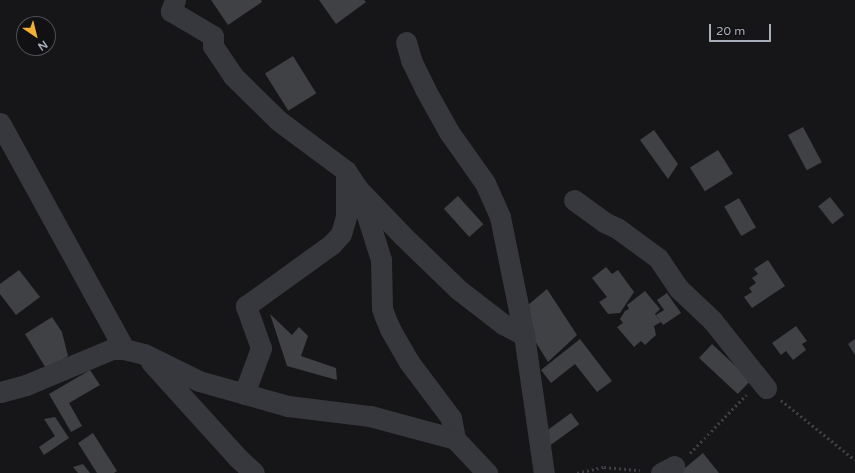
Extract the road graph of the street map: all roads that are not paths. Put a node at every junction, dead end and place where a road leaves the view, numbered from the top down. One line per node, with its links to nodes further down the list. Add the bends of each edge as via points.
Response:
1 (175, 0): 4 (street, via 170,11 213,36 213,46 233,76 279,121)
2 (406, 42): 7 (street, via 411,60 449,132 492,196 500,217)
3 (0, 123): 8 (street)
4 (346, 171): 5 (street); 12 (street, via 346,217 341,234 332,244 246,306 261,348)
5 (358, 190): 7 (street, via 459,290 504,324); 13 (street, via 381,260 382,308 387,323 409,362 451,418)
6 (574, 200): 10 (street, via 658,258 678,288 712,320)
7 (524, 335): 16 (street)
8 (124, 349): 9 (street); 11 (street, via 112,349 26,385)
9 (144, 354): 12 (street, via 199,381); 14 (street)
10 (766, 388)
11 (0, 392)
12 (244, 394): 13 (street, via 288,406 370,416)
13 (455, 440): 15 (street)
14 (254, 473)
15 (487, 473)
16 (544, 473)

